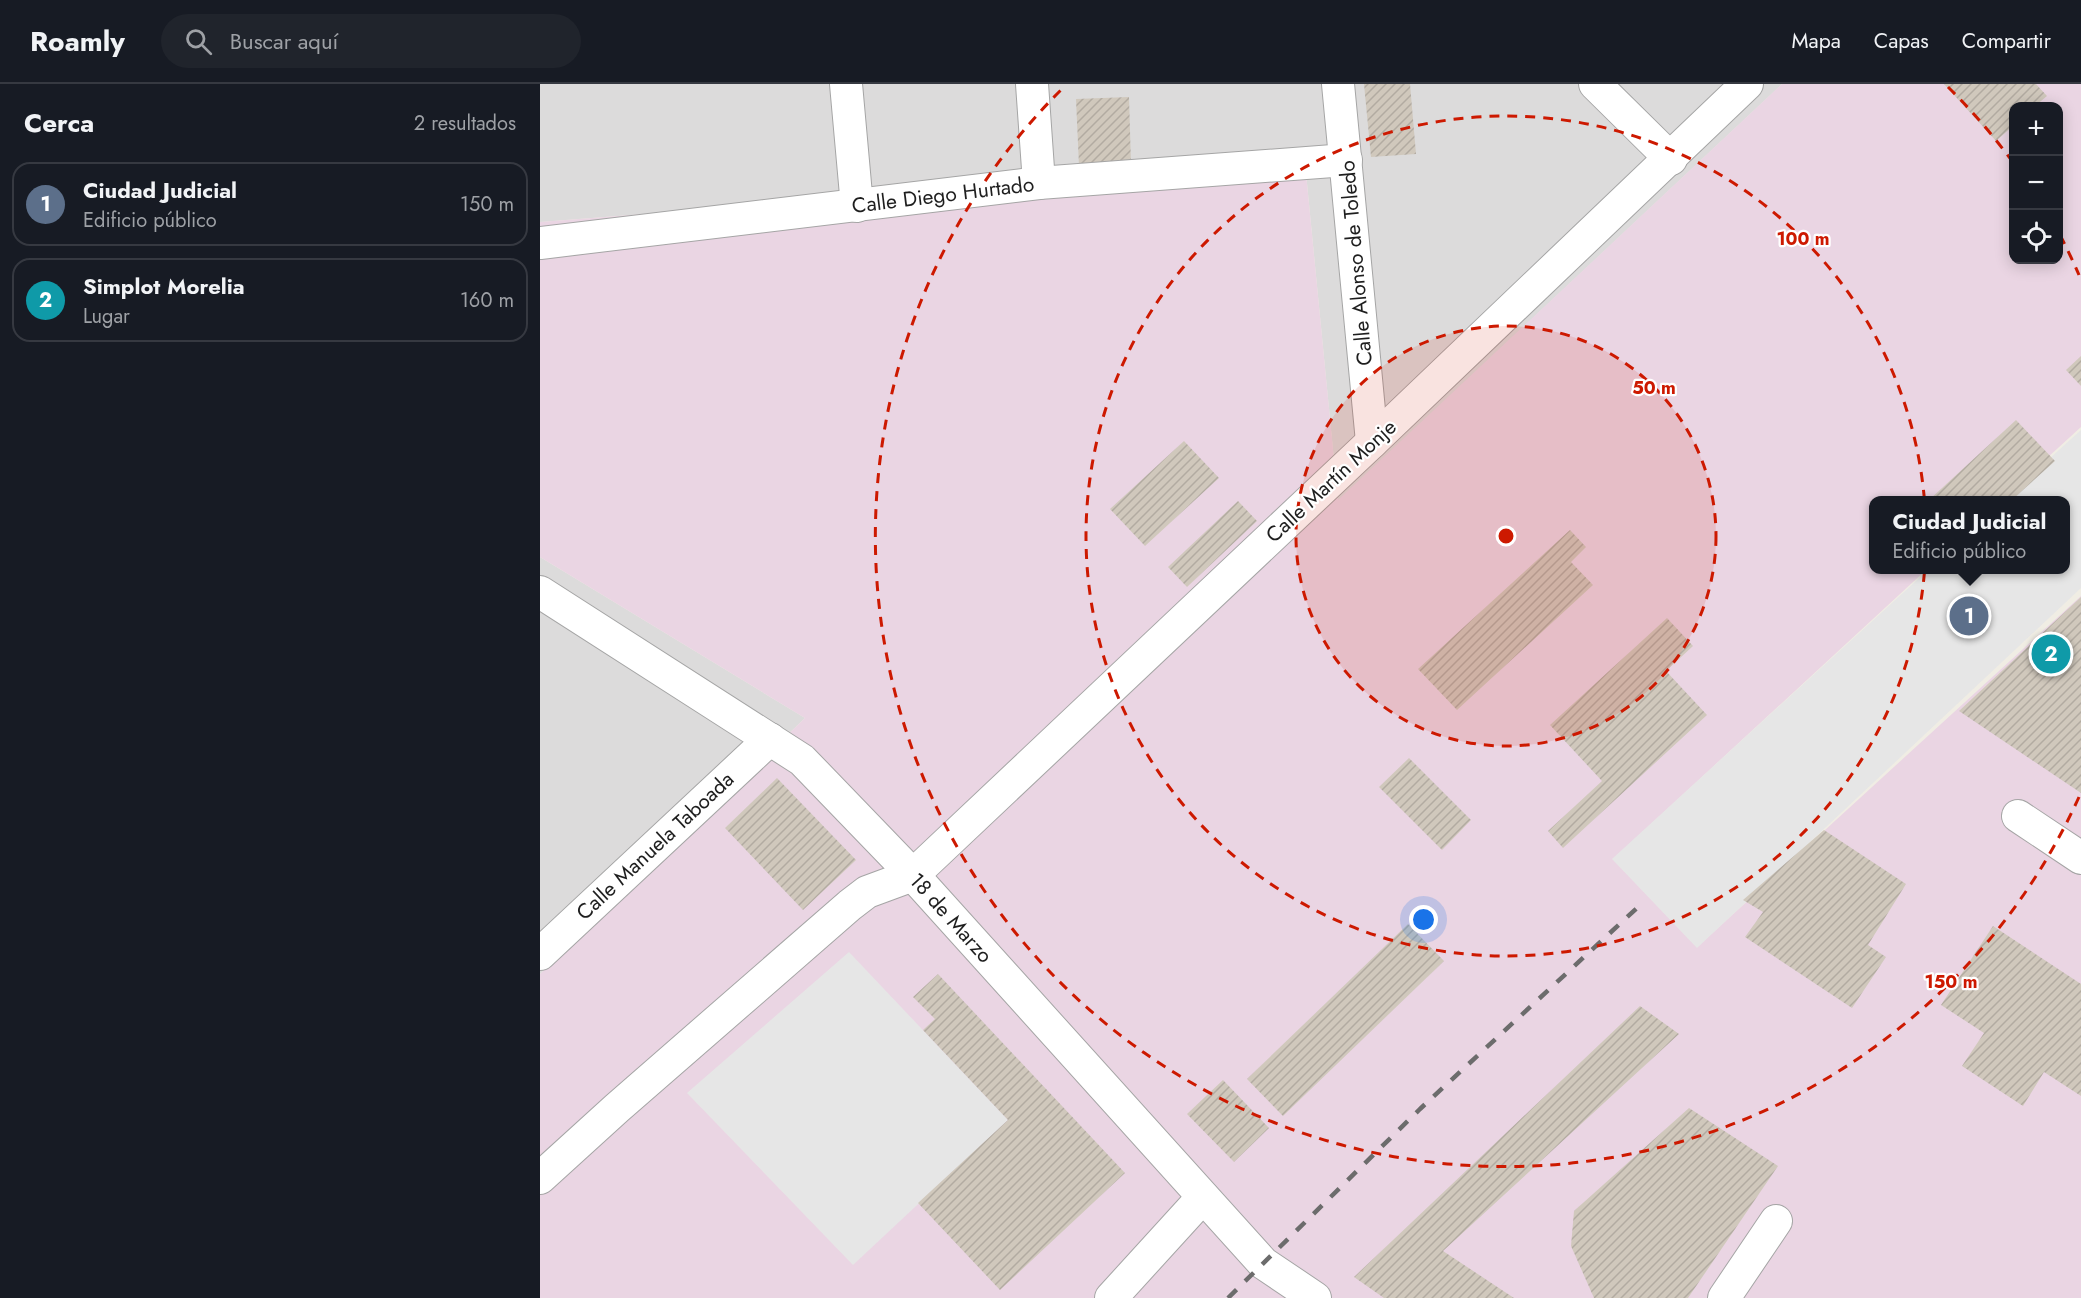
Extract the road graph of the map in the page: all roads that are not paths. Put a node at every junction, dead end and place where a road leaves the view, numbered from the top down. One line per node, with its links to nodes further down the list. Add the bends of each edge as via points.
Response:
1 (846, 84): 9 (street)
2 (1032, 84): 8 (street)
3 (1338, 84): 7 (street, Calle Alonso de Toledo)
4 (1596, 84): 6 (street)
5 (1747, 84): 6 (street, Calle Martín Monje)
6 (1671, 159): 11 (street, Calle Martín Monje)
7 (1346, 160): 8 (street, Calle Diego Hurtado); 11 (street, Calle Alonso de Toledo)
8 (1039, 183): 9 (street, Calle Diego Hurtado)
9 (857, 206): 10 (street, Calle Diego Hurtado)
10 (540, 243)
11 (1372, 442): 16 (street, Calle Martín Monje)
12 (540, 592): 13 (street, 18 de Marzo)
13 (770, 739): 16 (street, 18 de Marzo, via 802,760); 17 (street, Calle Manuela Taboada)
14 (2018, 816): 15 (street)
15 (2081, 858)
16 (913, 875): 18 (street, via 867,892 850,905); 19 (street, 18 de Marzo)
17 (540, 954)
18 (540, 1178)
19 (1203, 1197): 21 (street); 22 (street, 18 de Marzo, via 1263,1263)
20 (1776, 1221): 23 (street)
21 (1111, 1298)
22 (1315, 1298)
23 (1724, 1298)

